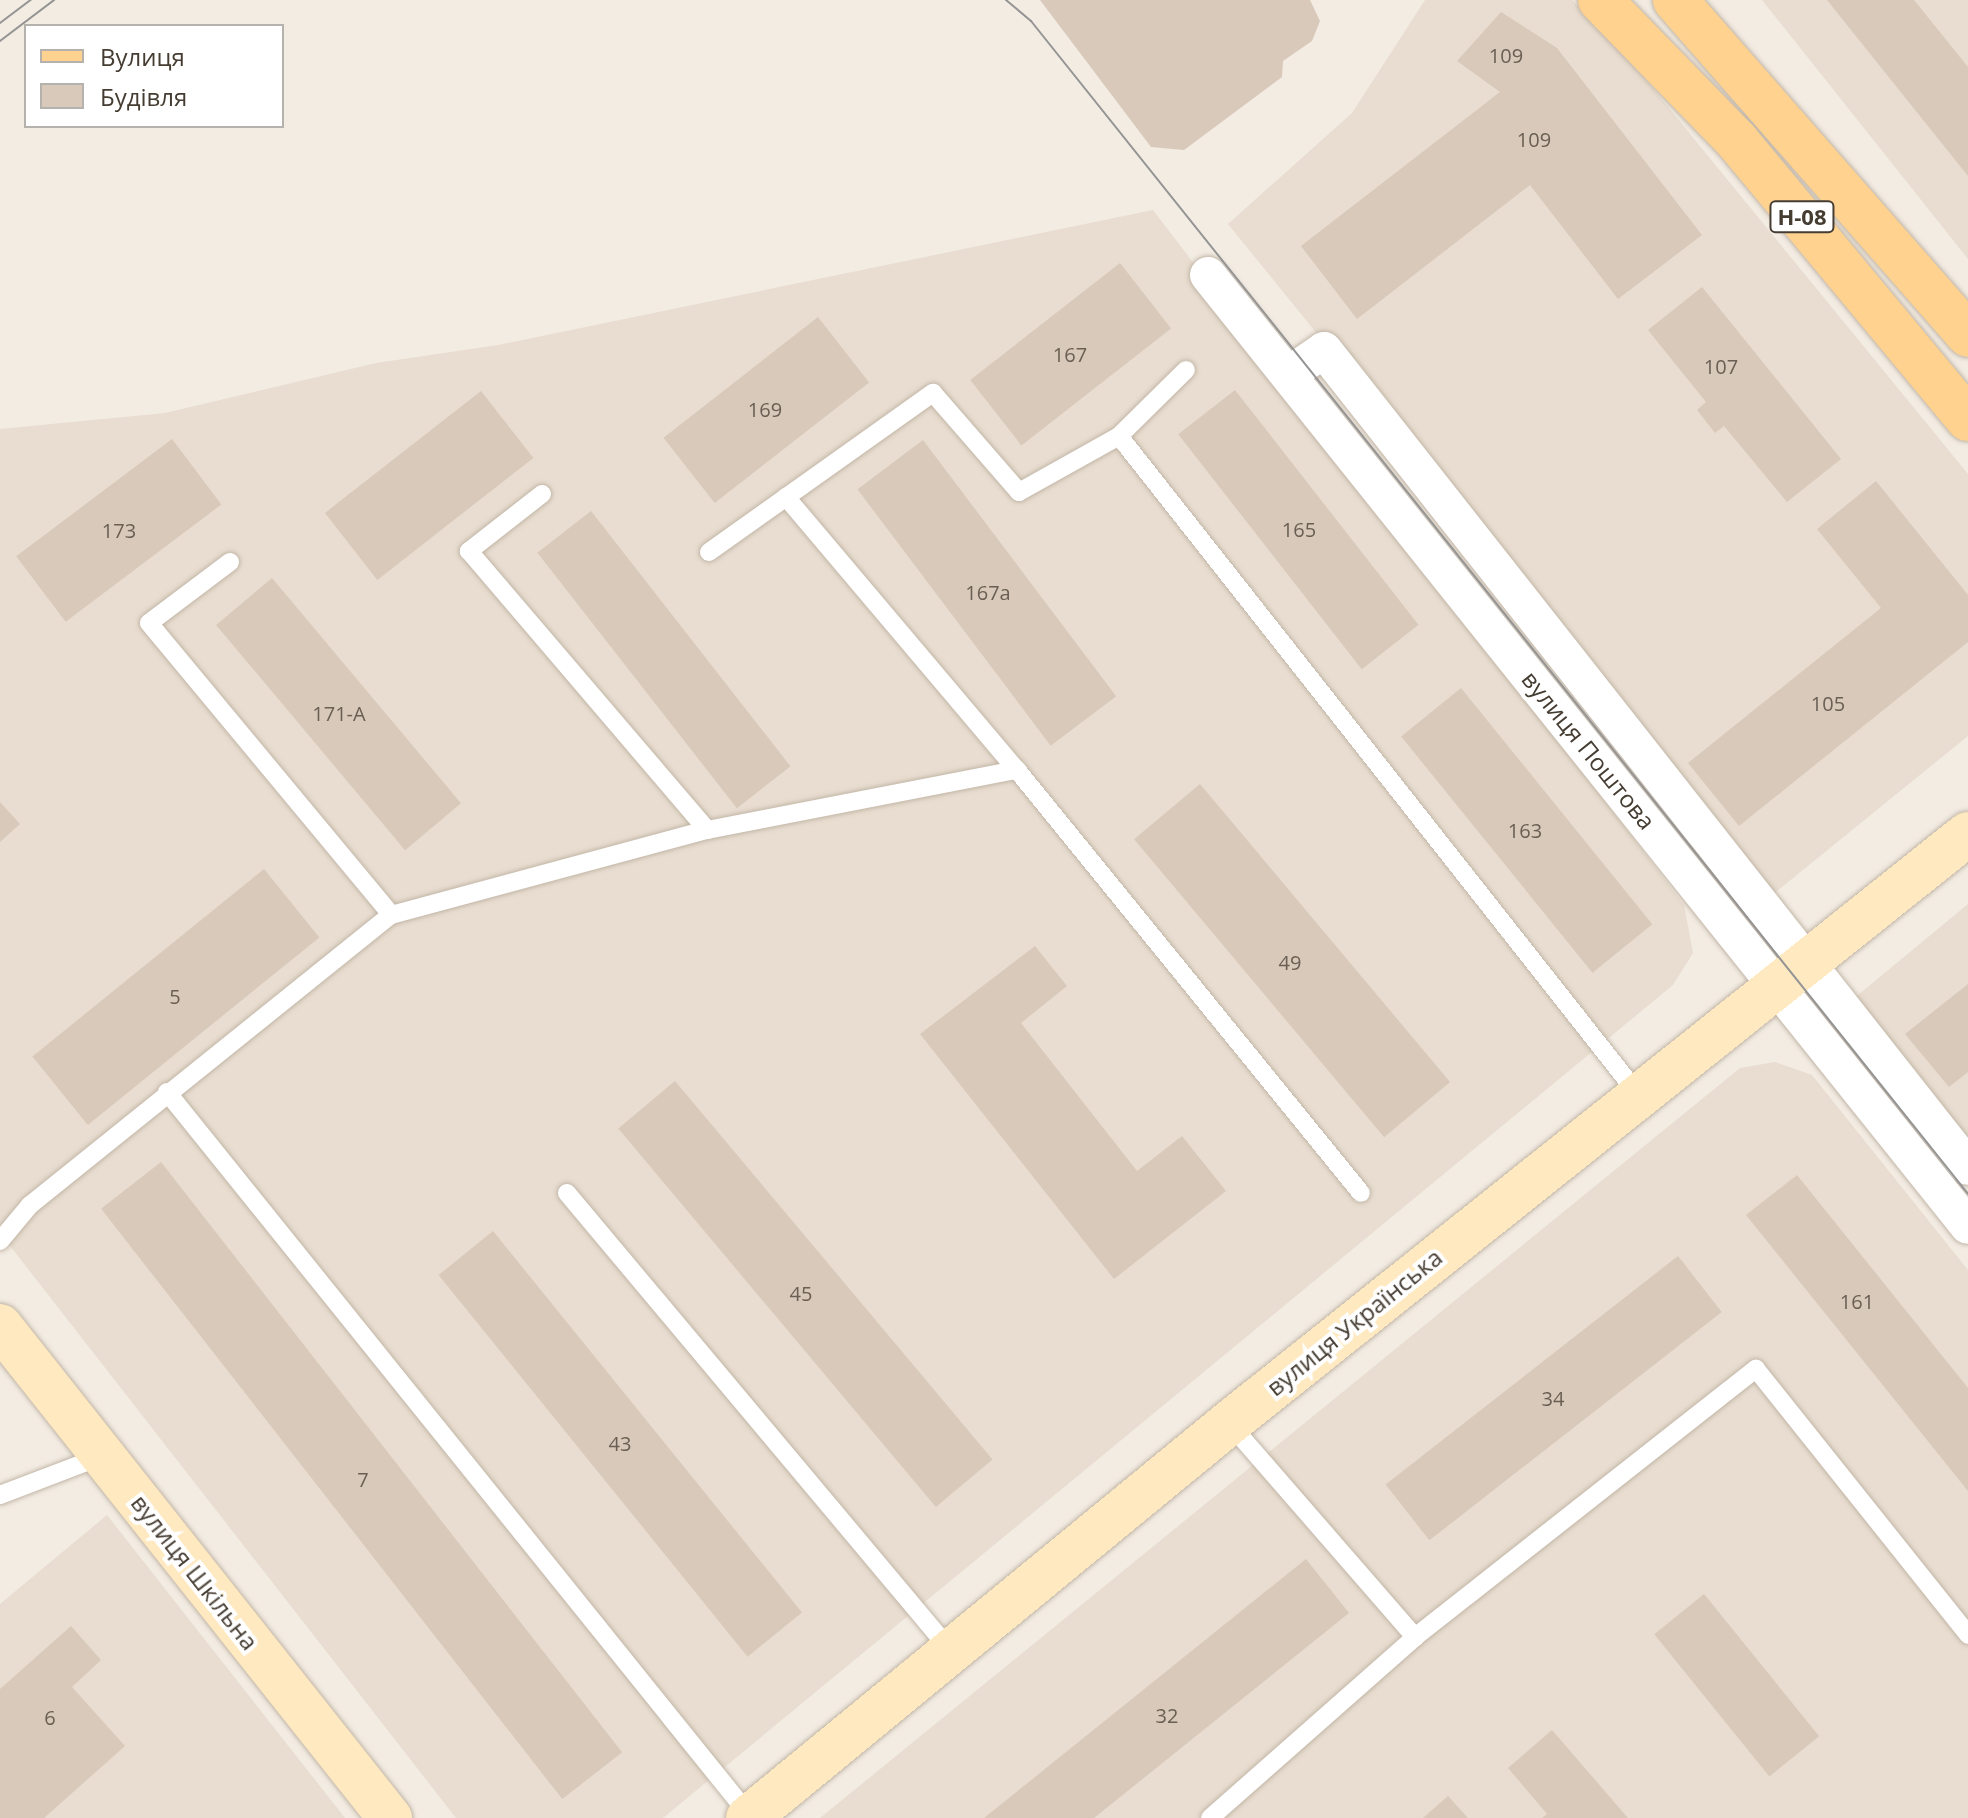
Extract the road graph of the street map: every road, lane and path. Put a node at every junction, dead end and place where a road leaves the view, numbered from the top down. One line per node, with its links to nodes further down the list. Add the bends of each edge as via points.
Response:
1 (1600, 0): 7 (main road, Н-08, via 1737,141)
2 (1675, 0): 4 (main road, Н-08)
3 (1208, 275): 6 (street, вулиця Поштова)
4 (1968, 335)
5 (1186, 370): 8 (lane)
6 (1289, 374): 17 (street, вулиця Поштова); 17 (street, вулиця Поштова, via 1324,350)
7 (1968, 419)
8 (1119, 436): 10 (lane, via 1019,492 933,393); 19 (lane)
9 (542, 494): 14 (lane, via 469,551)
10 (786, 497): 11 (lane); 13 (lane)
11 (709, 552)
12 (230, 562): 16 (lane, via 149,623)
13 (1017, 770): 14 (lane); 22 (lane)
14 (707, 830): 16 (lane)
15 (1968, 834): 17 (main road, вулиця Українська)
16 (391, 915): 18 (lane)
17 (1789, 973): 19 (main road, вулиця Українська); 20 (street, вулиця Поштова); 23 (street, вулиця Поштова)
18 (167, 1092): 24 (lane, via 30,1205); 32 (lane)
19 (1638, 1094): 26 (main road, вулиця Українська)
20 (1968, 1167)
21 (567, 1193): 31 (lane)
22 (1361, 1193)
23 (1968, 1226)
24 (0, 1241)
25 (0, 1326): 27 (main road, вулиця Шкільна)
26 (1229, 1423): 30 (lane); 31 (main road, вулиця Українська)
27 (103, 1456): 28 (lane); 33 (main road, вулиця Шкільна)
28 (0, 1495)
29 (1968, 1635): 30 (lane, via 1756,1369)
30 (1415, 1637): 34 (lane)
31 (951, 1651): 32 (main road, вулиця Українська)
32 (749, 1817)
33 (390, 1818)
34 (1210, 1818)

